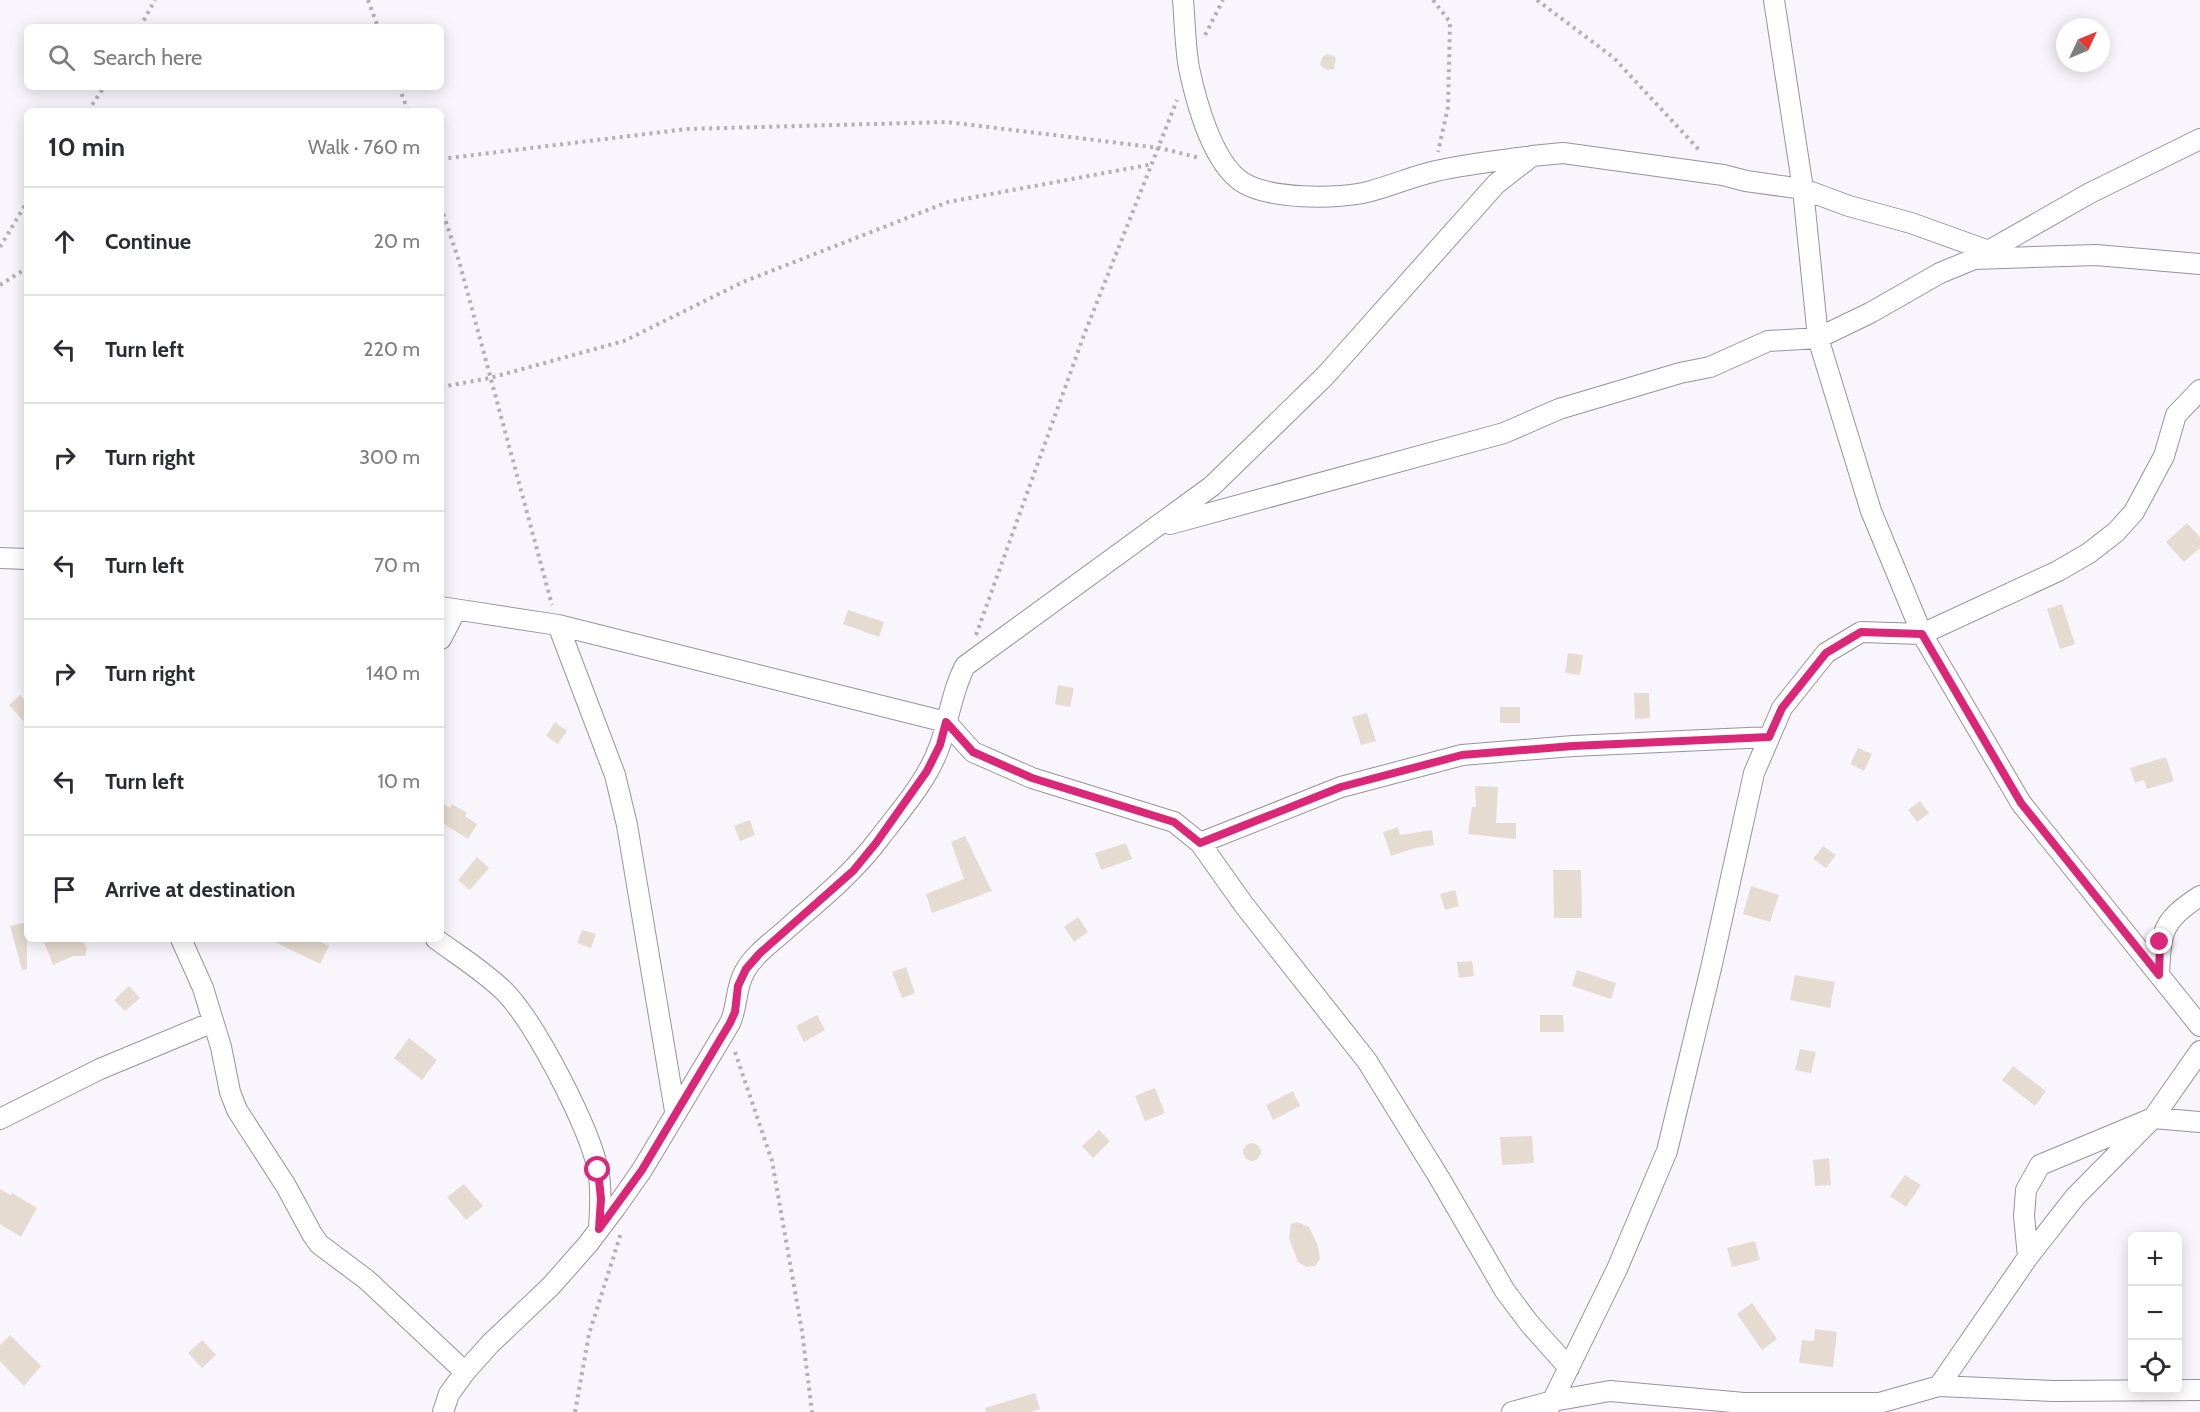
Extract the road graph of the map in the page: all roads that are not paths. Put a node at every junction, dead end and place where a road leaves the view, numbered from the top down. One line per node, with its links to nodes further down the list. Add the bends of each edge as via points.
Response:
1 (1183, 0): 4 (street, via 1189,67 1216,149 1237,179 1256,189 1305,197 1370,192 1434,171)
2 (1774, 0): 5 (street)
3 (2200, 139): 6 (street, via 2090,193)
4 (1532, 156): 5 (street, via 1575,154); 10 (street, via 1496,184 1284,417 1212,486)
5 (1803, 189): 6 (street, via 1911,223); 8 (street)
6 (1980, 255): 7 (street, via 2096,255); 8 (street)
7 (2200, 264)
8 (1818, 338): 10 (street, via 1768,341 1710,368 1680,373 1559,409 1504,434); 16 (street, via 1871,511)
9 (2200, 390): 16 (street, via 2176,415 2151,484 2116,532 2058,571)
10 (1156, 528): 17 (street, via 965,666)
11 (0, 558): 12 (street)
12 (24, 559)
13 (449, 609): 14 (street); 15 (street)
14 (558, 625): 17 (street); 27 (street, via 615,775 627,825)
15 (444, 628)
16 (1922, 634): 18 (street, via 1861,632 1826,653 1782,708); 23 (street, via 2021,803)
17 (946, 722): 19 (street, via 973,752 1032,778 1174,822); 27 (street, via 927,771 876,843 853,871 746,969 727,1029)
18 (1769, 737): 19 (street, via 1462,755 1341,787); 33 (street, via 1754,773 1667,1151)
19 (1200, 843): 33 (street, via 1367,1061 1504,1291)
20 (2200, 896): 23 (street, via 2177,910 2167,923 2160,942)
21 (182, 942): 24 (street, via 197,971)
22 (440, 942): 31 (street, via 491,979 517,1006 562,1082 587,1135 598,1170)
23 (2159, 975): 25 (street)
24 (213, 1022): 29 (street, via 100,1070); 34 (street, via 237,1110 320,1244 367,1280)
25 (2200, 1026)
26 (2200, 1054): 28 (street)
27 (675, 1112): 31 (street, via 642,1170)
28 (2153, 1118): 30 (street); 32 (street, via 2074,1197); 32 (street, via 2040,1165 2026,1190)
29 (0, 1119)
30 (2200, 1122)
31 (599, 1229): 34 (street, via 551,1286)
32 (2028, 1257): 35 (street)
33 (1569, 1368): 37 (street)
34 (465, 1372): 39 (street, via 449,1394)
35 (1939, 1386): 36 (street); 38 (street, via 1879,1403)
36 (2200, 1390)
37 (1550, 1406): 38 (street, via 1610,1391); 40 (street)
38 (1748, 1408)
39 (443, 1412)
40 (1512, 1412)

